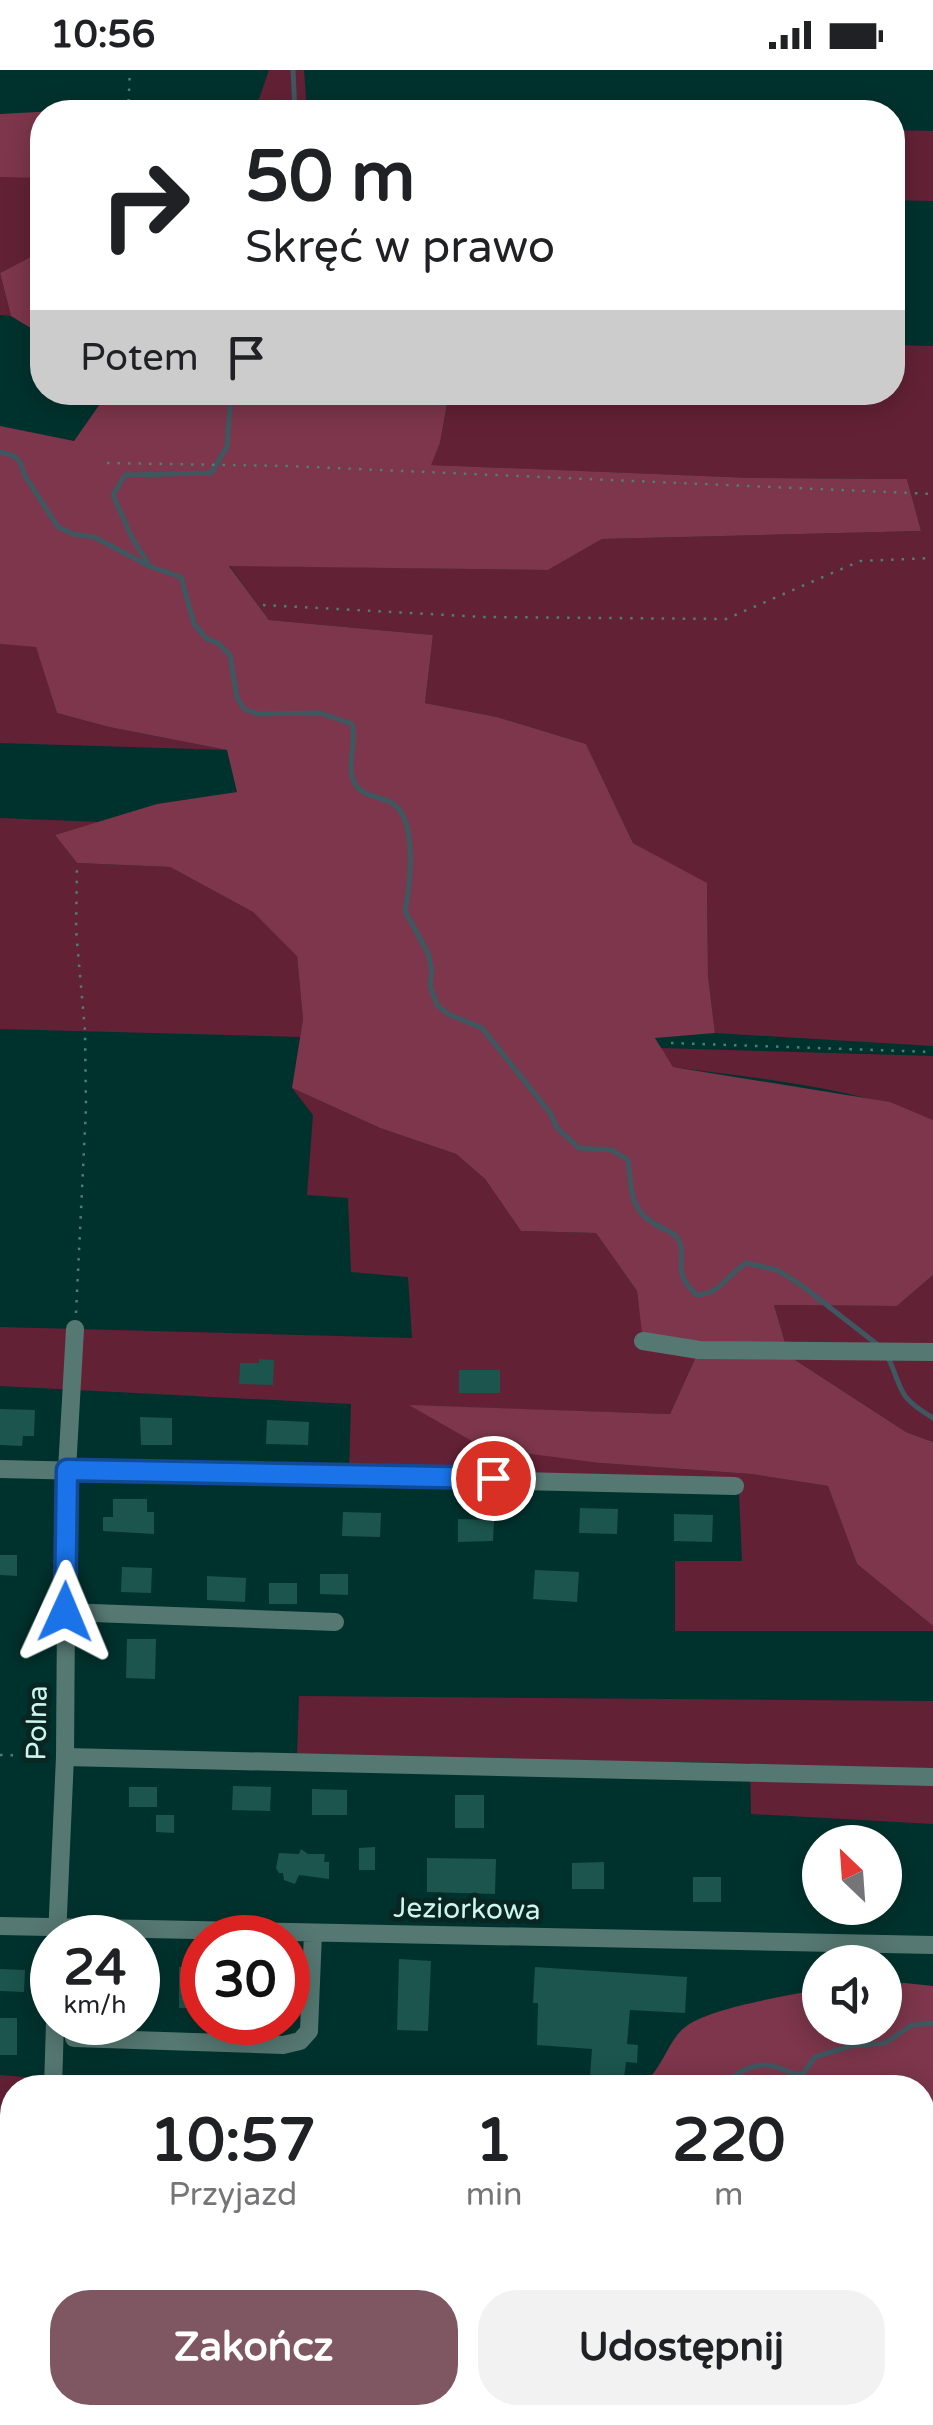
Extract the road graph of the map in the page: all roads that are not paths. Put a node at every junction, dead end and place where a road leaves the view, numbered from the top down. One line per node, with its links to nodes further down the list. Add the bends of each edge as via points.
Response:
1 (74, 1329): 5 (street, Polna)
2 (644, 1341): 3 (street, via 699,1350)
3 (933, 1352)
4 (0, 1468): 5 (street)
5 (67, 1470): 6 (street); 7 (street, Polna)
6 (735, 1486)
7 (65, 1612): 8 (street); 9 (street, Polna)
8 (335, 1622)
9 (65, 1756): 10 (street); 11 (street, Polna)
10 (933, 1778)
11 (58, 1915)
12 (0, 1926): 13 (street, Jeziorkowa)
13 (30, 1930)
14 (160, 1933): 15 (street, Jeziorkowa)
15 (313, 1933): 16 (street, Jeziorkowa); 17 (street, via 309,2030 300,2041)
16 (933, 1945)
17 (160, 2040)
18 (54, 2045): 19 (street)
19 (53, 2075)

